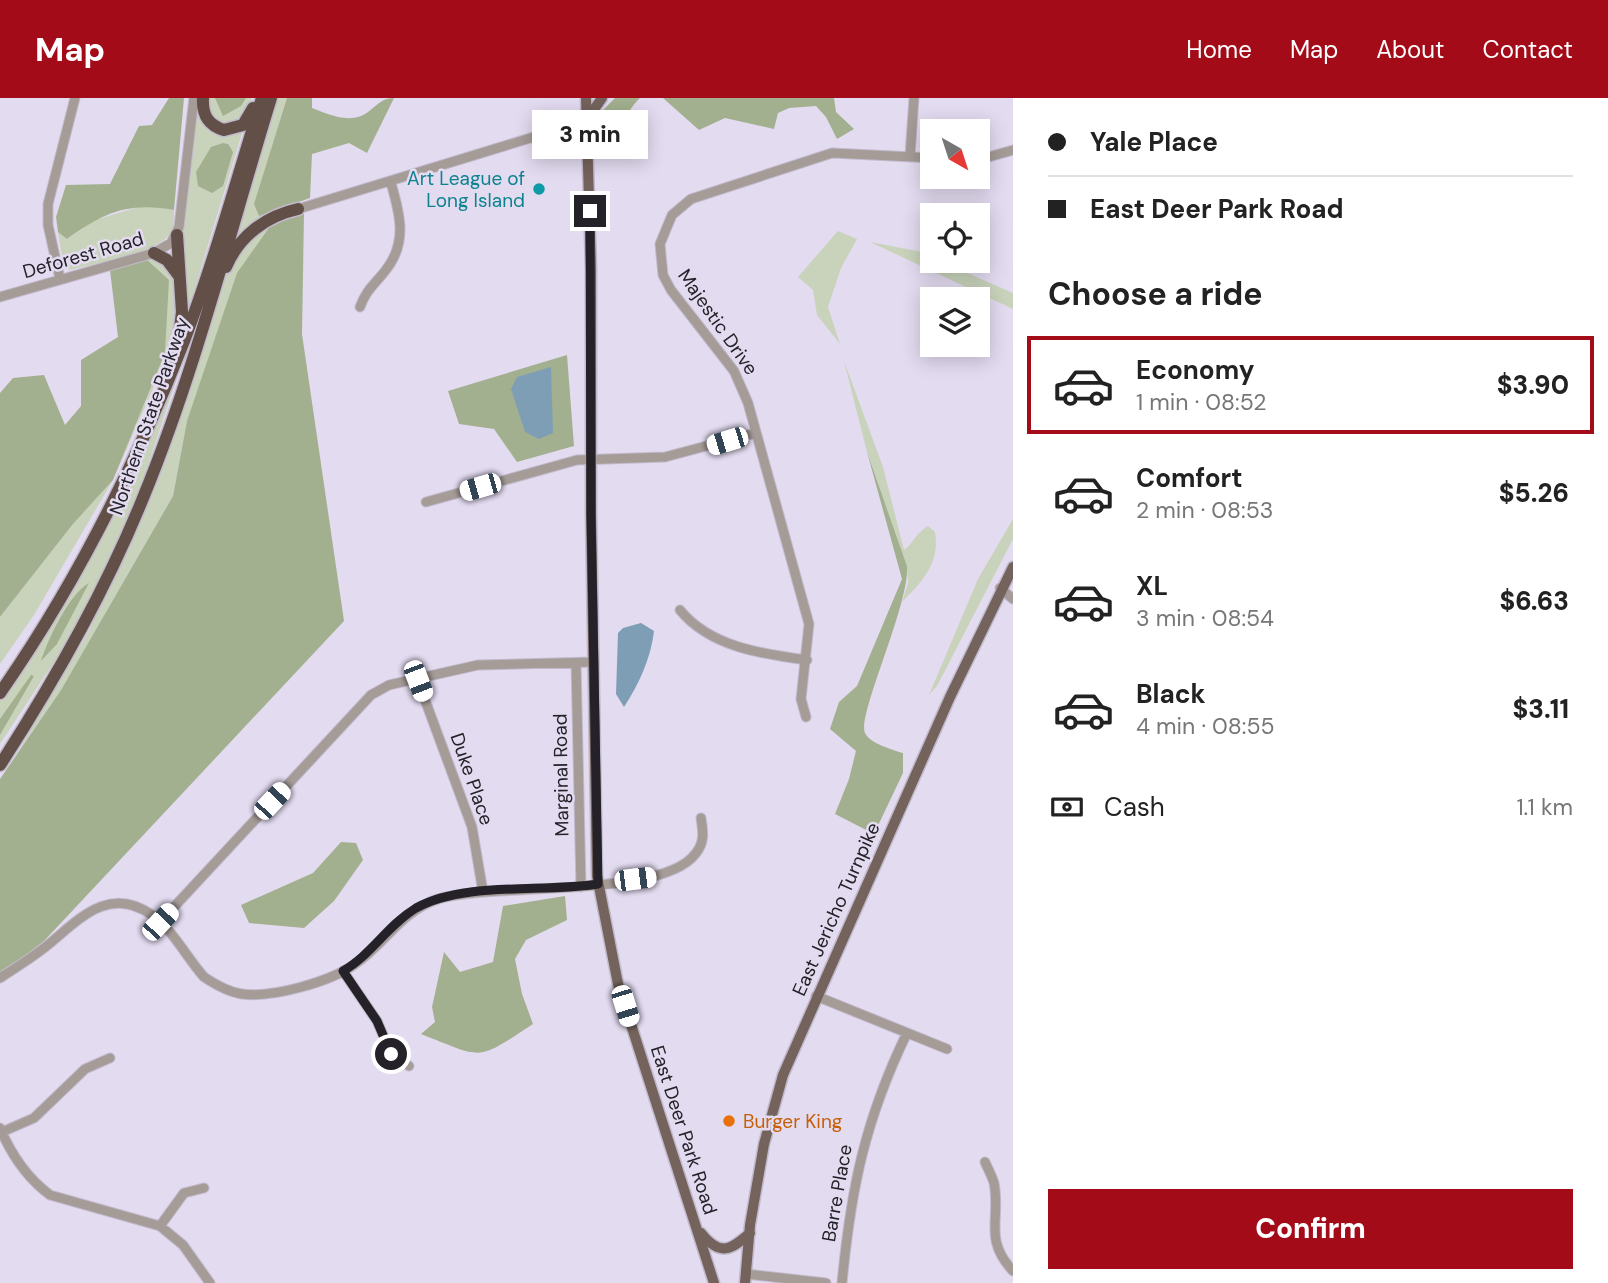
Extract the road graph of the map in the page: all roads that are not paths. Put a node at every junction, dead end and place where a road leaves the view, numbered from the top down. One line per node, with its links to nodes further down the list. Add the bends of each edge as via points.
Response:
1 (75, 98): 19 (street, via 48,204 48,225)
2 (199, 98): 3 (highway, via 208,120 228,130 246,122); 16 (street, via 192,117)
3 (257, 98)
4 (262, 98): 23 (highway, Northern State Parkway, via 200,297)
5 (271, 98): 22 (highway, Northern State Parkway)
6 (579, 98): 9 (main road, East Deer Park Road)
7 (601, 98): 9 (main road)
8 (914, 98): 11 (street)
9 (586, 109): 14 (street); 25 (main road, East Deer Park Road)
10 (1013, 150): 13 (street)
11 (910, 156): 12 (street, Majestic Drive); 24 (street, Majestic Drive, via 849,151 810,158 691,199 664,228 659,260 663,275 734,371)
12 (920, 157)
13 (990, 157)
14 (391, 183): 15 (street); 21 (street, via 399,212 400,242)
15 (298, 209): 22 (highway, via 265,222 240,243)
16 (177, 235): 17 (street, Deforest Road); 18 (highway)
17 (154, 253): 18 (highway, via 167,260); 19 (street, Deforest Road)
18 (180, 278): 23 (highway, via 180,333)
19 (61, 279): 20 (street, Deforest Road)
20 (0, 297)
21 (360, 307)
22 (206, 312): 37 (highway, Northern State Parkway, via 168,432 114,565 57,673)
23 (157, 408): 35 (highway, Northern State Parkway, via 82,560)
24 (755, 433): 25 (street, via 665,457); 31 (street, Majestic Drive, via 806,610)
25 (590, 459): 26 (street); 32 (main road, East Deer Park Road)
26 (426, 502)
27 (1013, 567): 28 (main road, East Jericho Turnpike)
28 (1000, 588): 29 (street); 45 (main road, East Jericho Turnpike)
29 (1013, 599)
30 (680, 610): 31 (street, via 694,627 738,647)
31 (807, 660): 36 (street, Majestic Drive, via 801,699)
32 (594, 662): 33 (street); 39 (main road, East Deer Park Road)
33 (576, 663): 34 (street, via 495,663); 40 (street, Marginal Road)
34 (418, 681): 41 (street, Duke Place, via 472,827); 42 (street, via 389,685 370,695)
35 (0, 693)
36 (806, 717)
37 (0, 765)
38 (701, 818): 39 (street, via 702,843 691,860 677,869 661,876)
39 (598, 884): 40 (street); 54 (main road, East Deer Park Road, via 618,984)
40 (581, 887): 41 (street)
41 (483, 892): 43 (street, via 417,908 365,957)
42 (160, 922): 43 (street, via 204,977 241,994 273,993); 44 (street, via 128,905 101,906 76,918 46,947)
43 (343, 971): 49 (street, via 377,1021 391,1054)
44 (0, 978)
45 (816, 996): 46 (street); 55 (main road, East Jericho Turnpike, via 774,1105)
46 (907, 1033): 47 (street); 61 (street, Barre Place, via 865,1135 853,1187)
47 (947, 1049)
48 (110, 1058): 50 (street, via 85,1069 34,1118)
49 (409, 1066)
50 (1, 1130): 53 (street, via 36,1184 50,1195)
51 (985, 1162): 56 (street, via 994,1183 994,1236)
52 (204, 1188): 53 (street, via 184,1193)
53 (160, 1226): 58 (street, via 183,1245)
54 (698, 1229): 55 (main road, via 725,1249); 59 (main road, East Deer Park Road)
55 (750, 1233): 57 (main road, East Jericho Turnpike)
56 (1013, 1271)
57 (746, 1279): 60 (street)
58 (210, 1283)
59 (714, 1283)
60 (826, 1283)
61 (842, 1283)

